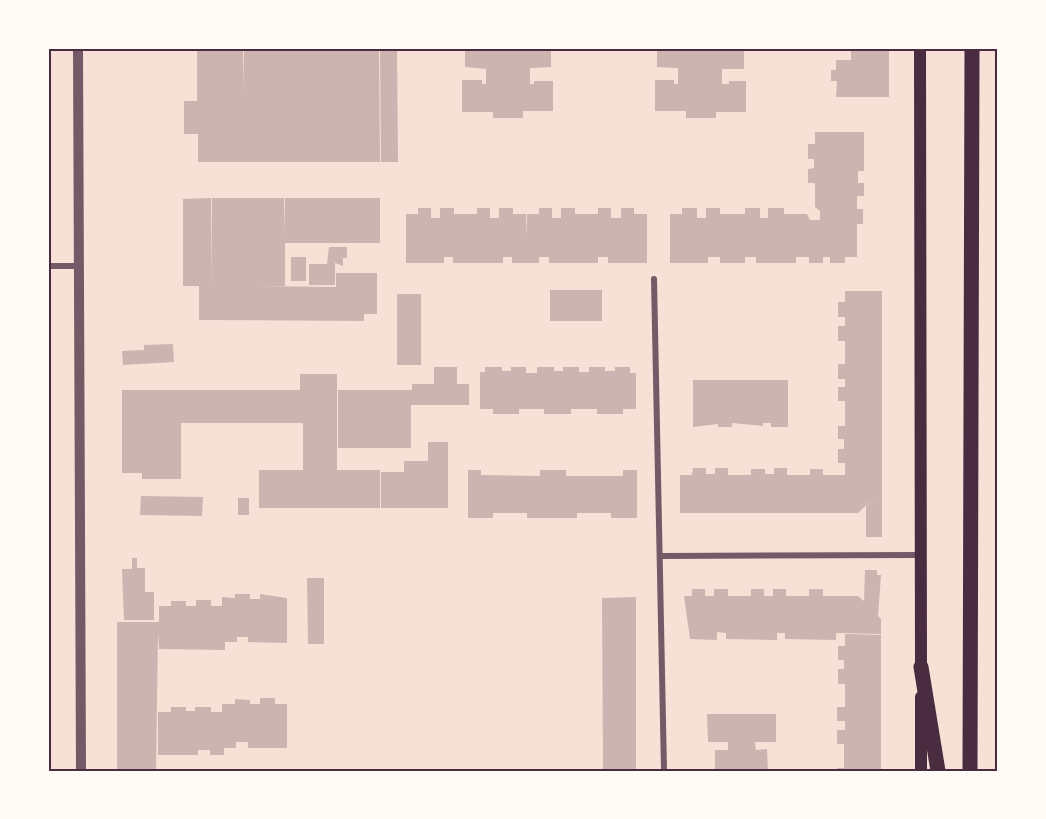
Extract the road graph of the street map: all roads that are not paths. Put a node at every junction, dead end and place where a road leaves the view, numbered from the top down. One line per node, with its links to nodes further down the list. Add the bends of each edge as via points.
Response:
1 (78, 48): 5 (street)
2 (920, 48): 7 (main road)
3 (972, 48): 14 (main road)
4 (48, 266): 5 (street)
5 (79, 266): 10 (street)
6 (654, 279): 8 (street)
7 (920, 555): 8 (street); 9 (main road)
8 (660, 556): 11 (street)
9 (921, 667): 12 (main road); 13 (main road)
10 (81, 771)
11 (664, 771)
12 (921, 771)
13 (938, 771)
14 (970, 771)

